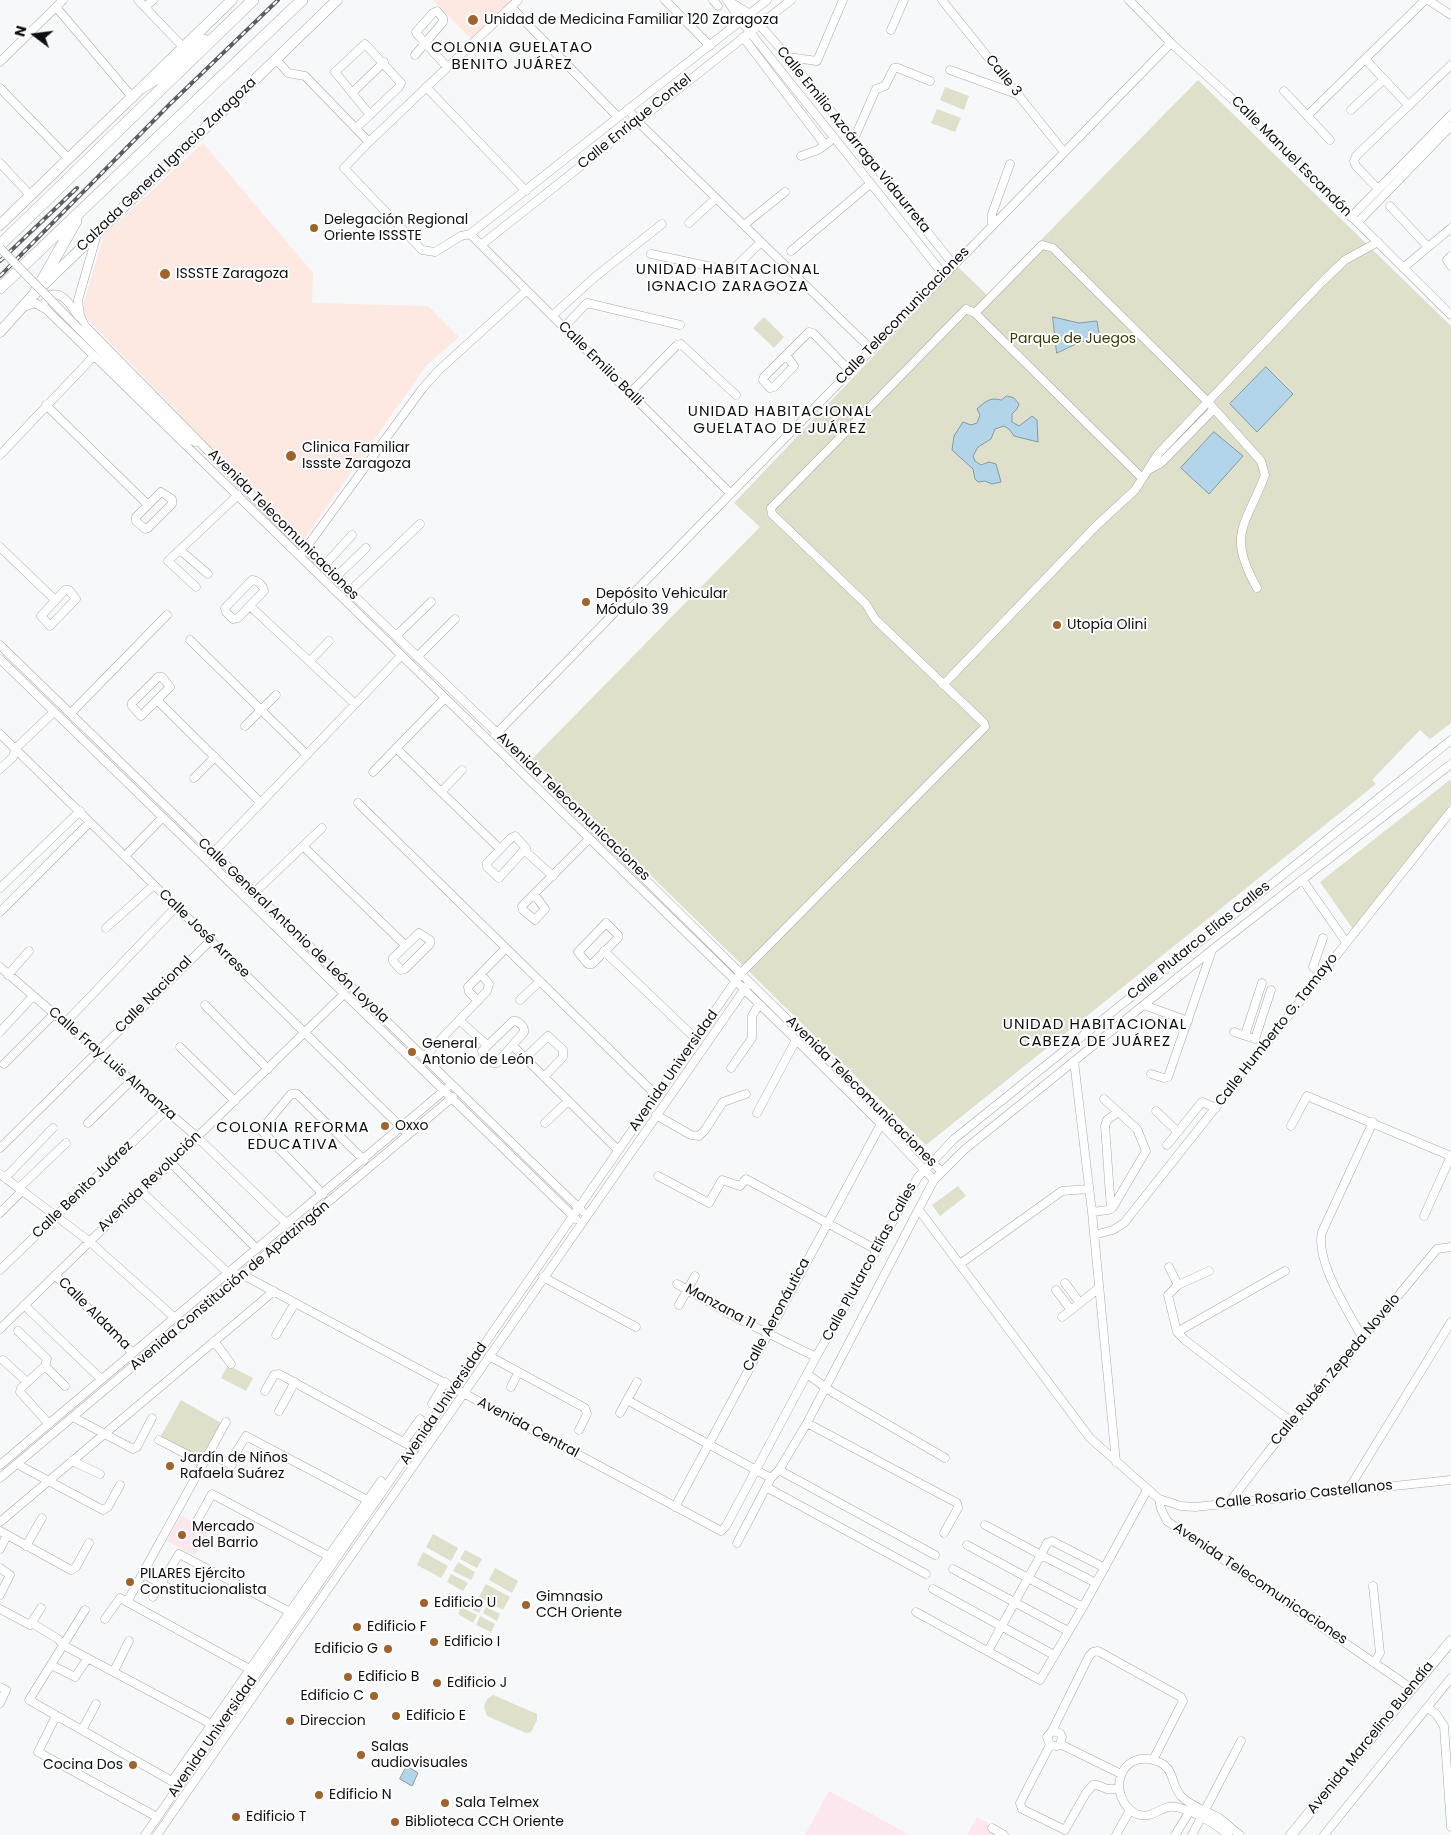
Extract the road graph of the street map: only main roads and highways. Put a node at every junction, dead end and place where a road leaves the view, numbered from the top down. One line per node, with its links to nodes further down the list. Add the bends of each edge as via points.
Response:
1 (232, 0): 6 (main road)
2 (253, 0): 5 (highway)
3 (302, 0): 7 (highway, Calzada General Ignacio Zaragoza)
4 (337, 0): 11 (main road, Calzada General Ignacio Zaragoza)
5 (234, 19): 6 (highway); 9 (highway)
6 (143, 88): 8 (main road)
7 (87, 205): 10 (highway, Calzada General Ignacio Zaragoza); 11 (highway)
8 (0, 225)
9 (0, 247)
10 (0, 288)
11 (35, 293): 12 (main road, Calzada General Ignacio Zaragoza)
12 (0, 332)
13 (1451, 1640): 14 (main road, Avenida Marcelino Buendía)
14 (1291, 1835)

